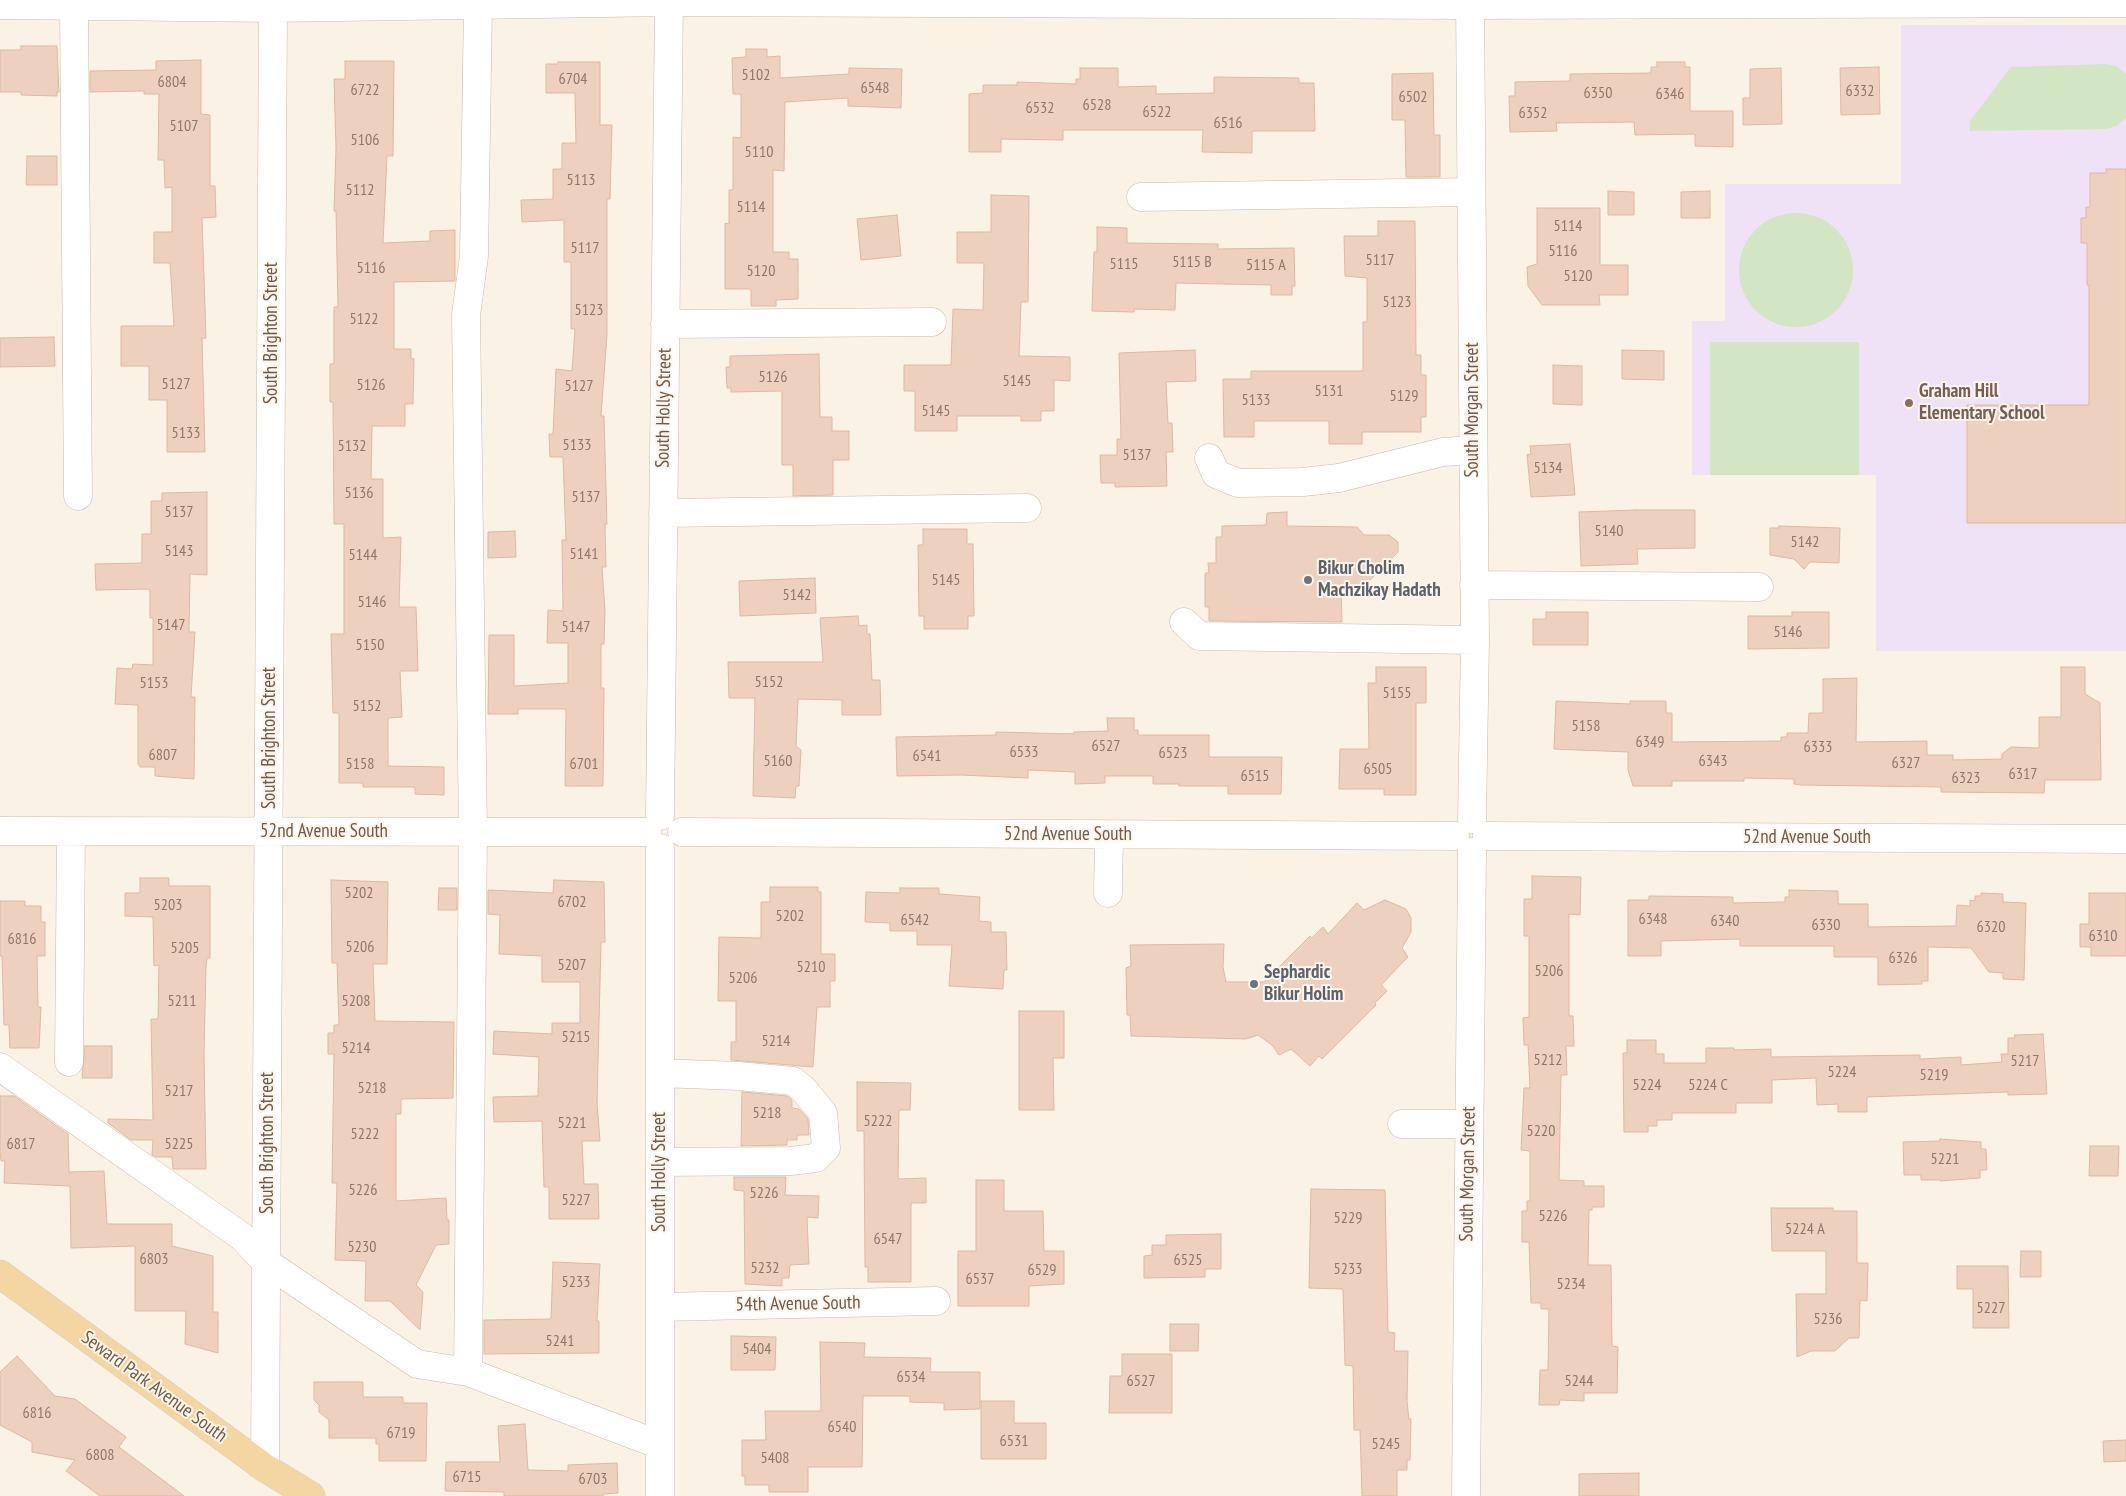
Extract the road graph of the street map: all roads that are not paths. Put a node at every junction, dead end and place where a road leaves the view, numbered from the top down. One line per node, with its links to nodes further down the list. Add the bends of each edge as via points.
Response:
1 (669, 1): 3 (street); 7 (street); 12 (street, South Holly Street)
2 (1852, 1): 3 (street); 4 (street)
3 (1470, 2): 9 (street, South Morgan Street)
4 (2126, 4)
5 (0, 5): 6 (street)
6 (74, 6): 8 (street); 15 (street)
7 (478, 6): 8 (street); 25 (street, via 474,256 466,315)
8 (273, 8): 24 (street, South Brighton Street)
9 (1471, 192): 10 (street); 13 (street, South Morgan Street)
10 (1141, 197)
11 (932, 322): 12 (street)
12 (665, 324): 17 (street, South Holly Street)
13 (1473, 450): 14 (street, via 1444,452 1339,478 1303,482 1238,483 1216,474); 18 (street, South Morgan Street)
14 (1209, 458)
15 (78, 496)
16 (1027, 508): 17 (street)
17 (663, 513): 26 (street, South Holly Street)
18 (1474, 585): 19 (street); 21 (street, South Morgan Street)
19 (1759, 586)
20 (1184, 622): 21 (street, via 1199,636)
21 (1475, 640): 28 (street, South Morgan Street)
22 (0, 831): 23 (street, 52nd Avenue South)
23 (71, 832): 24 (street, 52nd Avenue South); 31 (street)
24 (270, 832): 25 (street, 52nd Avenue South); 37 (street, South Brighton Street)
25 (473, 832): 26 (street, 52nd Avenue South); 41 (street)
26 (655, 832): 27 (street, 52nd Avenue South, via 671,816 682,832); 33 (street, South Holly Street)
27 (1109, 836): 28 (street, 52nd Avenue South); 30 (street)
28 (1471, 836): 29 (street, 52nd Avenue South); 35 (street, South Morgan Street)
29 (2126, 840)
30 (1108, 893)
31 (69, 1062)
32 (0, 1067): 37 (street, via 241,1236)
33 (660, 1073): 36 (street, South Holly Street); 36 (street, via 792,1081 823,1113 826,1148 816,1158 790,1161)
34 (1402, 1124): 35 (street)
35 (1468, 1124): 46 (street, South Morgan Street)
36 (660, 1162): 40 (street, South Holly Street)
37 (267, 1263): 41 (street, via 417,1364); 43 (street, South Brighton Street)
38 (0, 1274): 43 (main road, Seward Park Avenue South)
39 (936, 1301): 40 (street, 54th Avenue South)
40 (660, 1308): 42 (street, South Holly Street)
41 (468, 1372): 42 (street)
42 (660, 1445): 45 (street, South Holly Street)
43 (265, 1468): 44 (main road, Seward Park Avenue South)
44 (311, 1496)
45 (660, 1496)
46 (1466, 1496)

